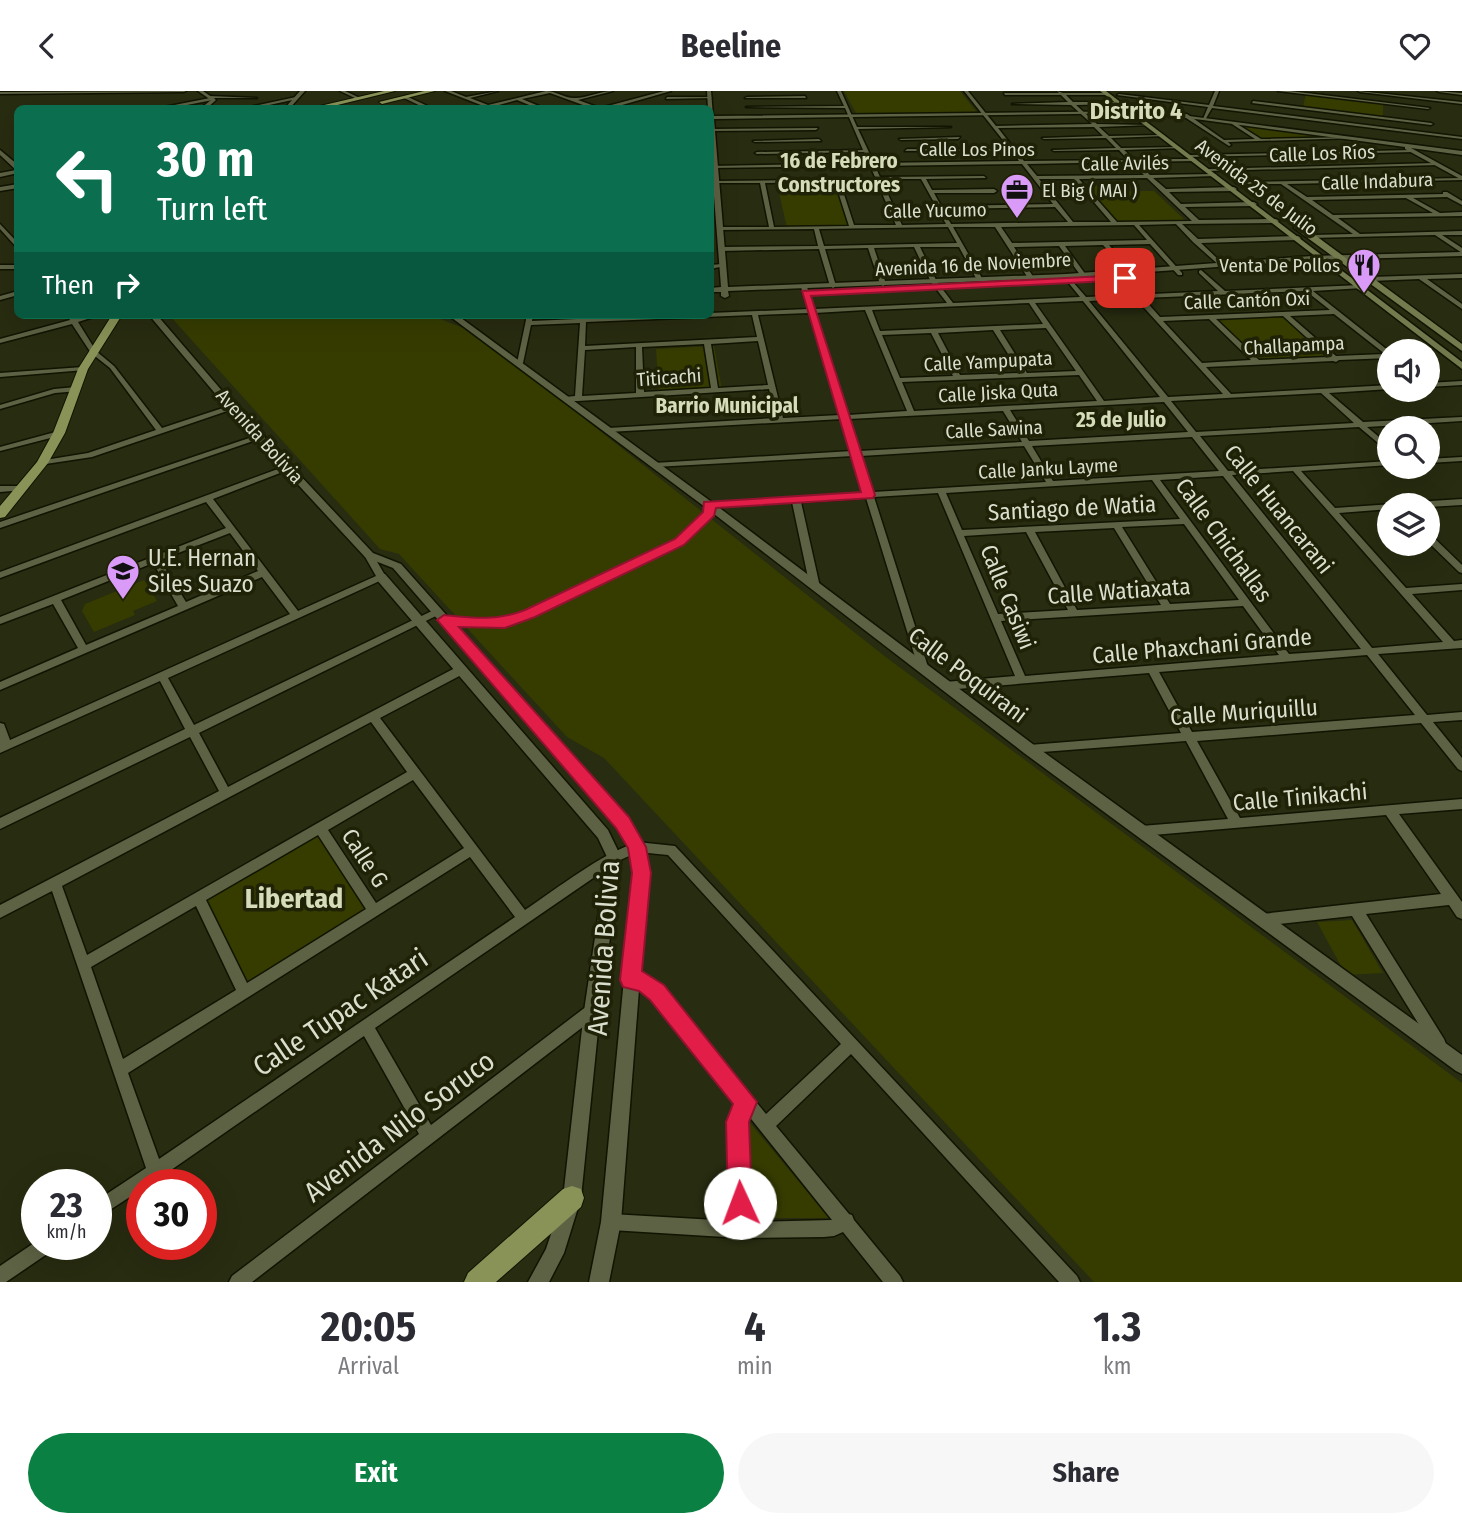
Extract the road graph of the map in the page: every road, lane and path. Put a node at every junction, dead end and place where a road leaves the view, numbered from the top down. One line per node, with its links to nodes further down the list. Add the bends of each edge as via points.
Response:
1 (184, 91): 27 (street)
2 (200, 91): 36 (street)
3 (265, 91): 37 (street)
4 (303, 91): 38 (street)
5 (341, 91): 39 (street)
6 (392, 91): 39 (main road)
7 (432, 91): 34 (main road)
8 (447, 91): 40 (street)
9 (496, 91): 40 (street)
10 (550, 91): 43 (street); 46 (street)
11 (611, 91): 46 (street)
12 (648, 91): 32 (street)
13 (669, 91): 32 (street)
14 (745, 91): 42 (street)
15 (802, 91): 35 (street)
16 (839, 91): 70 (street)
17 (966, 91): 78 (street)
18 (1160, 91): 25 (street)
19 (1217, 91): 71 (street)
20 (1256, 91): 48 (street)
21 (1280, 91): 30 (street)
22 (1360, 91): 44 (street)
23 (1439, 91): 31 (street)
24 (1061, 92): 28 (street); 29 (street); 54 (street)
25 (1177, 92): 47 (street)
26 (0, 93): 27 (street)
27 (14, 93): 45 (street)
28 (1004, 93): 53 (street)
29 (1111, 93): 47 (street); 49 (main road); 75 (main road)
30 (1294, 93): 50 (street); 72 (street)
31 (1460, 93): 51 (street)
32 (657, 94): 41 (street); 67 (street)
33 (709, 94): 41 (street)
34 (405, 97): 61 (main road); 62 (street)
35 (805, 97): 42 (street); 69 (street)
36 (212, 98): 37 (street); 55 (street); 56 (street)
37 (256, 98): 57 (street)
38 (296, 98): 58 (street); 59 (street)
39 (358, 98): 60 (main road)
40 (465, 98): 63 (street)
41 (667, 98): 52 (street)
42 (747, 98): 68 (street)
43 (518, 99): 64 (street); 65 (street)
44 (1427, 99): 51 (street); 73 (street)
45 (0, 100)
46 (575, 100): 66 (street)
47 (1172, 102): 71 (street)
48 (1252, 102): 72 (street); 76 (street)
49 (1119, 103): 54 (street); 75 (main road)
50 (1390, 103): 73 (street); 87 (street)
51 (1461, 103): 74 (street)
52 (666, 104)
53 (1014, 104): 54 (street); 79 (street)
54 (1073, 104): 77 (street)
55 (176, 105)
56 (206, 105)
57 (247, 105)
58 (262, 105)
59 (290, 105)
60 (327, 105)
61 (370, 105)
62 (423, 105)
63 (482, 105)
64 (495, 105)
65 (533, 105)
66 (589, 105)
67 (615, 105)
68 (748, 107): 69 (street); 85 (street)
69 (808, 107): 70 (street)
70 (846, 107): 84 (street)
71 (1209, 107): 76 (street); 86 (street)
72 (1290, 107): 87 (street)
73 (1428, 108): 90 (street)
74 (1462, 110)
75 (1136, 111): 77 (street); 82 (street); 91 (main road, Avenida 25 de Julio); 131 (main road, Avenida 25 de Julio)
76 (1249, 111): 88 (street)
77 (1084, 114): 79 (street); 92 (street)
78 (985, 115): 79 (street); 81 (street); 94 (street)
79 (1023, 115)
80 (714, 116): 85 (street)
81 (941, 116): 84 (street); 93 (street)
82 (1186, 116): 86 (street); 113 (street)
83 (811, 117): 84 (street); 85 (street); 100 (street)
84 (851, 117): 97 (street)
85 (751, 118)
86 (1205, 118): 89 (street); 101 (street)
87 (1389, 119): 90 (street)
88 (1334, 122): 101 (street); 102 (street)
89 (1234, 123): 109 (street); 111 (street)
90 (1431, 124): 102 (street)
91 (1148, 125): 92 (street); 103 (main road, Avenida 25 de Julio)
92 (1095, 126): 95 (street); 104 (street)
93 (949, 127): 98 (street); 105 (street)
94 (994, 127): 95 (street); 119 (street)
95 (1034, 127): 106 (street)
96 (714, 128): 99 (street)
97 (857, 128): 98 (street); 125 (street)
98 (895, 128): 108 (street)
99 (754, 129): 100 (street); 112 (street)
100 (816, 129): 110 (street)
101 (1332, 134): 114 (street)
102 (1433, 135): 107 (street)
103 (1163, 136): 104 (street); 115 (main road, Avenida 25 de Julio)
104 (1107, 137): 106 (street); 116 (street)
105 (957, 138): 108 (street); 118 (street)
106 (1044, 138): 120 (street)
107 (1462, 138)
108 (901, 139): 117 (street)
109 (1351, 139): 111 (street); 114 (street); 121 (street)
110 (819, 140): 112 (street); 124 (street)
111 (1260, 140): 113 (street)
112 (755, 141): 128 (street)
113 (1224, 141): 129 (street)
114 (1399, 144): 122 (street); 127 (street)
115 (1179, 148): 116 (street); 131 (main road, Avenida 25 de Julio)
116 (1121, 149): 120 (street); 133 (street)
117 (907, 150): 118 (street); 137 (street)
118 (965, 150): 119 (street)
119 (1013, 150): 135 (street)
120 (1054, 150): 136 (street)
121 (1372, 151): 122 (street, Calle Los Pinos); 126 (street, Calle Los Pinos)
122 (1412, 151): 138 (street)
123 (0, 152): 130 (street)
124 (823, 152): 125 (street); 128 (street)
125 (865, 152): 140 (street)
126 (1308, 152): 129 (street, Calle Los Pinos); 143 (street)
127 (1459, 152)
128 (757, 153): 141 (street)
129 (1243, 154): 131 (street, Calle Los Pinos)
130 (8, 157): 132 (street); 139 (street)
131 (1195, 157): 133 (street, Calle Los Pinos); 144 (main road, Avenida 25 de Julio)
132 (0, 159)
133 (1134, 162): 136 (street, Calle Los Pinos); 147 (street)
134 (976, 163): 135 (street, Calle Los Pinos); 137 (street, Calle Los Pinos); 145 (street)
135 (1023, 163): 136 (street, Calle Los Pinos); 149 (street)
136 (1066, 163)
137 (916, 164): 140 (street, Calle Los Pinos)
138 (1436, 164): 143 (street, Calle Los Ríos); 151 (street)
139 (14, 165)
140 (870, 165): 141 (street, Calle Los Pinos); 150 (street)
141 (760, 166): 142 (street, Calle Los Pinos)
142 (714, 167)
143 (1331, 167): 144 (street, Calle Los Ríos); 154 (street)
144 (1214, 172): 147 (street, Calle Avilés); 158 (main road, Avenida 25 de Julio)
145 (984, 177): 148 (street); 159 (street)
146 (1075, 177): 147 (street, Calle Avilés); 149 (street, Calle Avilés); 185 (street)
147 (1150, 177): 160 (street)
148 (923, 178): 150 (street); 161 (street)
149 (1035, 178): 171 (street)
150 (878, 179): 153 (street); 194 (street)
151 (1462, 179): 152 (street)
152 (1421, 180): 154 (street); 162 (street)
153 (837, 181): 155 (street); 193 (street)
154 (1353, 181): 156 (street)
155 (762, 182): 157 (street); 196 (street)
156 (1283, 183): 158 (street); 165 (street)
157 (715, 184): 167 (street)
158 (1236, 186): 160 (street); 169 (main road, Avenida 25 de Julio); 174 (main road, Avenida 25 de Julio)
159 (994, 191): 161 (street); 172 (street)
160 (1164, 191): 173 (street)
161 (931, 192): 175 (street)
162 (1448, 195): 163 (street, Calle Indabura); 168 (street)
163 (1407, 196): 164 (street, Calle Indabura); 178 (street)
164 (1349, 198): 165 (street, Calle Indabura); 170 (street)
165 (1307, 199): 180 (street)
166 (714, 203): 167 (street)
167 (719, 203): 192 (street)
168 (1462, 203)
169 (1254, 204): 173 (street); 181 (main road, Avenida 25 de Julio)
170 (1358, 204)
171 (1058, 205): 172 (street); 188 (street)
172 (1005, 206): 175 (street)
173 (1180, 206): 184 (street)
174 (1270, 206)
175 (939, 208): 189 (street)
176 (1367, 210): 179 (street)
177 (1462, 214): 178 (street)
178 (1439, 215): 179 (street)
179 (1377, 216): 180 (street)
180 (1332, 217): 199 (street)
181 (1276, 221): 184 (street, Calle Yucumo); 202 (main road, Avenida 25 de Julio)
182 (1291, 221): 201 (main road, Avenida 25 de Julio)
183 (1177, 222): 184 (street, Calle Yucumo); 186 (street, Calle Yucumo); 204 (street)
184 (1197, 222)
185 (1115, 223): 186 (street, Calle Yucumo); 188 (street, Calle Yucumo)
186 (1135, 223): 203 (street)
187 (714, 224): 192 (street, Calle Yucumo)
188 (1072, 224): 190 (street, Calle Yucumo)
189 (950, 225): 190 (street, Calle Yucumo); 194 (street, Calle Yucumo); 208 (street)
190 (997, 225): 209 (street)
191 (0, 226): 200 (street)
192 (720, 226): 196 (street, Calle Yucumo); 212 (street)
193 (852, 227): 194 (street, Calle Yucumo); 195 (street, Calle Yucumo)
194 (900, 227)
195 (816, 228): 196 (street, Calle Yucumo); 213 (street)
196 (772, 229)
197 (1434, 233): 198 (street); 199 (street); 214 (street)
198 (1462, 233)
199 (1358, 235): 201 (street)
200 (3, 236)
201 (1312, 237): 215 (main road, Avenida 25 de Julio)
202 (1298, 238): 204 (street); 216 (main road, Avenida 25 de Julio)
203 (1150, 241): 206 (street); 221 (street)
204 (1195, 241): 217 (street)
205 (1060, 243): 206 (street); 209 (street); 223 (street)
206 (1105, 243): 220 (street)
207 (916, 245): 208 (street); 211 (street); 230 (street)
208 (960, 245): 229 (street)
209 (1010, 245): 226 (street)
210 (714, 246): 212 (street)
211 (870, 246): 213 (street); 231 (street)
212 (721, 247): 213 (street); 218 (street)
213 (821, 247): 232 (street)
214 (1462, 252): 215 (street)
215 (1341, 257): 216 (street); 228 (main road, Avenida 25 de Julio)
216 (1323, 259): 217 (street, Avenida 16 de Noviembre); 222 (street, Avenida 16 de Noviembre); 233 (main road, Avenida 25 de Julio)
217 (1220, 264): 221 (street, Avenida 16 de Noviembre)
218 (722, 266): 219 (street); 238 (street)
219 (714, 267)
220 (1129, 271): 221 (street, Avenida 16 de Noviembre); 223 (street, Avenida 16 de Noviembre)
221 (1177, 271): 222 (street, Avenida 16 de Noviembre); 227 (street, Avenida 16 de Noviembre)
222 (1201, 272): 239 (street)
223 (1083, 275): 227 (street, Avenida 16 de Noviembre)
224 (1462, 276): 225 (street)
225 (1420, 277): 228 (street); 244 (street)
226 (1031, 278): 227 (street, Avenida 16 de Noviembre); 229 (street, Avenida 16 de Noviembre)
227 (1068, 279): 234 (street, Avenida 16 de Noviembre); 243 (street, Calle Huancarani)
228 (1371, 279): 274 (main road, Avenida 25 de Julio)
229 (980, 280): 230 (street, Avenida 16 de Noviembre)
230 (934, 282): 231 (street, Avenida 16 de Noviembre); 234 (street)
231 (883, 284): 232 (street, Avenida 16 de Noviembre)
232 (833, 286): 236 (street, Avenida 16 de Noviembre)
233 (1361, 287): 235 (street); 281 (main road, Avenida 25 de Julio)
234 (941, 288): 236 (street, Avenida 16 de Noviembre); 246 (street)
235 (1307, 289): 239 (street); 250 (street)
236 (805, 290): 238 (street, Avenida 16 de Noviembre); 249 (street)
237 (714, 291): 238 (street, Avenida 16 de Noviembre)
238 (725, 293): 240 (street, Avenida 16 de Noviembre)
239 (1223, 293): 241 (street)
240 (714, 296)
241 (1138, 297): 243 (street); 262 (street)
242 (1462, 298): 244 (street)
243 (1085, 299): 245 (street); 298 (street, Calle Huancarani)
244 (1450, 299): 247 (street)
245 (1031, 302): 246 (street); 264 (street)
246 (952, 306): 248 (street)
247 (1462, 307)
248 (868, 309): 249 (street); 267 (street)
249 (811, 311): 251 (street); 304 (street)
250 (1336, 312): 253 (street, Calle Cantón Oxi); 272 (street)
251 (755, 314): 252 (street); 268 (street)
252 (714, 315)
253 (1285, 315): 254 (street, Calle Cantón Oxi); 277 (street)
254 (1211, 317): 262 (street, Calle Cantón Oxi); 278 (street)
255 (69, 319): 269 (street)
256 (73, 319): 275 (street)
257 (114, 319): 275 (main road)
258 (156, 319): 301 (street, Avenida Bolivia)
259 (458, 319): 279 (street, Calle Poquirani)
260 (529, 319): 263 (street); 279 (street)
261 (628, 319): 263 (street)
262 (1160, 319): 280 (street)
263 (583, 322): 273 (street)
264 (1048, 326): 265 (street); 283 (street)
265 (996, 329): 266 (street); 285 (street)
266 (933, 332): 267 (street); 286 (street)
267 (878, 333): 287 (street)
268 (761, 339): 270 (street); 290 (street)
269 (0, 341)
270 (707, 342): 271 (street); 293 (street)
271 (639, 345): 273 (street); 295 (street)
272 (1377, 345)
273 (583, 348): 297 (street)
274 (1462, 348)
275 (93, 352): 282 (main road); 309 (street, via 107,361)
276 (1377, 357): 277 (street, Challapampa)
277 (1336, 359): 278 (street, Challapampa)
278 (1256, 362): 280 (street, Challapampa)
279 (520, 363): 297 (street, Calle Poquirani)
280 (1200, 365): 296 (street)
281 (1462, 366)
282 (83, 369): 284 (street); 292 (main road)
283 (1080, 373): 285 (street, Calle Yampupata); 299 (street)
284 (0, 375)
285 (1025, 375): 286 (street, Calle Yampupata)
286 (958, 379): 287 (street, Calle Yampupata)
287 (898, 380): 303 (street)
288 (1462, 383): 289 (street)
289 (1440, 384)
290 (771, 387): 293 (street, Titicachi); 306 (street)
291 (1377, 388): 294 (street, Calle Jiska Quta)
292 (76, 389): 300 (street); 310 (main road)
293 (715, 390): 295 (street, Titicachi)
294 (1323, 391): 296 (street, Calle Jiska Quta); 307 (street)
295 (640, 395): 297 (street, Titicachi)
296 (1228, 395): 298 (street, Calle Jiska Quta)
297 (573, 399): 308 (street, Calle Poquirani)
298 (1165, 399): 299 (street, Calle Jiska Quta); 311 (street, Calle Huancarani)
299 (1101, 402): 302 (street, Calle Jiska Quta)
300 (0, 407)
301 (232, 408): 309 (street); 312 (street, Avenida Bolivia)
302 (1004, 408): 303 (street, Calle Jiska Quta); 314 (street)
303 (911, 413): 304 (street, Calle Jiska Quta)
304 (846, 417): 306 (street, Calle Jiska Quta); 316 (street)
305 (1462, 419): 307 (street, Calle Sawina)
306 (780, 420): 308 (street, Calle Jiska Quta)
307 (1360, 425): 311 (street, Calle Sawina); 313 (street)
308 (608, 430): 320 (street, Calle Poquirani)
309 (161, 432): 319 (street, via 89,455)
310 (59, 433): 315 (street); 319 (main road)
311 (1193, 433): 314 (street, Calle Sawina); 324 (street, Calle Huancarani)
312 (261, 437): 322 (street, Avenida Bolivia); 341 (street)
313 (1377, 440)
314 (1027, 443): 316 (street, Calle Sawina); 326 (street)
315 (0, 449)
316 (856, 452): 320 (street, Calle Sawina); 330 (street)
317 (1462, 459): 318 (street)
318 (1440, 460)
319 (42, 463): 327 (main road)
320 (653, 464): 335 (street, Calle Poquirani)
321 (1377, 464): 323 (street, Calle Janku Layme)
322 (289, 468): 331 (street); 346 (street, Avenida Bolivia)
323 (1296, 469): 324 (street, Calle Janku Layme); 337 (street)
324 (1225, 473): 325 (street, Calle Janku Layme); 367 (street, Calle Huancarani)
325 (1155, 478): 326 (street, Calle Janku Layme); 339 (street, Calle Chichallas)
326 (1051, 484): 329 (street, Calle Janku Layme)
327 (23, 488): 328 (street); 338 (main road)
328 (0, 489)
329 (941, 491): 330 (street, Calle Janku Layme); 344 (street, Calle Casiwi)
330 (869, 495): 332 (street, Calle Janku Layme); 370 (street)
331 (208, 498): 342 (street); 350 (street)
332 (796, 499): 335 (street, Calle Janku Layme); 352 (street)
333 (1462, 502): 334 (street)
334 (1440, 503)
335 (709, 505): 352 (street, Calle Poquirani); 361 (street, via 709,513 680,542 530,614 483,625)
336 (1377, 507): 337 (street)
337 (1332, 510): 354 (street)
338 (0, 514)
339 (1185, 521): 340 (street, Santiago de Watia); 356 (street, Calle Chichallas)
340 (1116, 524): 343 (street, Santiago de Watia); 358 (street)
341 (0, 525)
342 (231, 529): 347 (street); 349 (street)
343 (1029, 529): 344 (street, Santiago de Watia); 359 (street)
344 (961, 533): 362 (street, Calle Casiwi)
345 (1440, 549): 348 (street)
346 (369, 555): 351 (street, Avenida Bolivia); 361 (street, Avenida Bolivia, via 397,566)
347 (155, 559): 355 (street); 357 (street)
348 (1462, 570)
349 (263, 573): 357 (street); 360 (street)
350 (0, 575)
351 (380, 577): 360 (street); 364 (street, Avenida Bolivia)
352 (815, 587): 370 (street, Calle Poquirani)
353 (1462, 587): 354 (street)
354 (1403, 591): 365 (street)
355 (55, 599): 363 (street); 366 (street)
356 (1245, 603): 358 (street, Calle Watiaxata); 368 (street, Calle Chichallas)
357 (184, 607): 366 (street)
358 (1167, 607): 359 (street, Calle Watiaxata)
359 (1074, 613): 362 (street, Calle Watiaxata)
360 (296, 615): 372 (street)
361 (441, 616): 364 (street); 393 (street, Avenida Bolivia, via 623,823)
362 (996, 618): 373 (street, Calle Casiwi)
363 (0, 621)
364 (419, 621): 369 (street, Avenida Bolivia); 380 (street)
365 (1457, 644): 367 (street, Calle Phaxchani Grande)
366 (84, 650): 374 (street)
367 (1369, 651): 368 (street, Calle Phaxchani Grande); 378 (street, Calle Huancarani)
368 (1287, 659): 371 (street, Calle Phaxchani Grande)
369 (461, 670): 377 (street); 395 (street, Avenida Bolivia, via 603,834)
370 (924, 670): 375 (street, Calle Poquirani)
371 (1152, 670): 373 (street, Calle Phaxchani Grande); 381 (street)
372 (162, 676): 380 (street); 382 (street)
373 (1021, 680): 375 (street, Calle Phaxchani Grande)
374 (0, 686)
375 (945, 686): 383 (street, Calle Poquirani)
376 (1462, 716): 378 (street, Calle Muriquillu)
377 (373, 717): 385 (street); 386 (street)
378 (1424, 719): 381 (street, Calle Muriquillu); 384 (street, Calle Huancarani)
379 (0, 727): 382 (street)
380 (192, 731): 386 (street); 390 (street)
381 (1189, 737): 383 (street, Calle Muriquillu); 389 (street)
382 (3, 747)
383 (1028, 749): 392 (street, Calle Poquirani)
384 (1462, 766)
385 (415, 773): 391 (street); 394 (street)
386 (226, 793): 396 (street)
387 (1462, 804): 388 (street, Calle Tinikachi)
388 (1389, 810): 389 (street, Calle Tinikachi); 398 (street)
389 (1237, 823): 392 (street, Calle Tinikachi)
390 (0, 824)
391 (320, 828): 397 (street); 400 (street, Calle G)
392 (1141, 831): 404 (street, Calle Poquirani)
393 (637, 847): 395 (street, Calle Tupac Katari); 406 (street, Avenida Bolivia, via 641,873); 410 (street, via 671,850)
394 (473, 849): 400 (street); 403 (street)
395 (614, 857): 403 (street, Calle Tupac Katari); 408 (street, Avenida Bolivia)
396 (55, 883): 401 (street); 405 (street)
397 (198, 898): 405 (street); 407 (street)
398 (1452, 899): 399 (street); 402 (street)
399 (1355, 909): 404 (street); 411 (street)
400 (374, 911): 407 (street)
401 (0, 912)
402 (1462, 913)
403 (523, 918): 409 (street, Calle Tupac Katari)
404 (1262, 920): 411 (street, Calle Poquirani)
405 (84, 964): 413 (street)
406 (631, 980): 414 (street, via 644,982 657,993); 421 (street, Avenida Bolivia)
407 (244, 992): 413 (street)
408 (592, 1011): 416 (street, Avenida Nilo Soruco); 419 (street, Avenida Bolivia)
409 (366, 1026): 416 (street); 418 (street, Calle Tupac Katari)
410 (850, 1045): 415 (street); 430 (street)
411 (1444, 1052): 412 (street, Calle Poquirani)
412 (1462, 1065)
413 (121, 1069): 417 (street)
414 (746, 1102): 415 (street); 422 (street, via 737,1122)
415 (765, 1125): 420 (street)
416 (429, 1136): 425 (street, Avenida Nilo Soruco)
417 (154, 1169)
418 (158, 1169)
419 (572, 1198): 426 (main road); 427 (street, Avenida Bolivia, via 563,1231)
420 (846, 1221): 422 (street, via 824,1229); 429 (street)
421 (611, 1222): 422 (street); 428 (street, Avenida Bolivia)
422 (741, 1230)
423 (24, 1260): 424 (street)
424 (0, 1276)
425 (238, 1282)
426 (477, 1282)
427 (538, 1282)
428 (599, 1282)
429 (894, 1282)
430 (1071, 1282)

